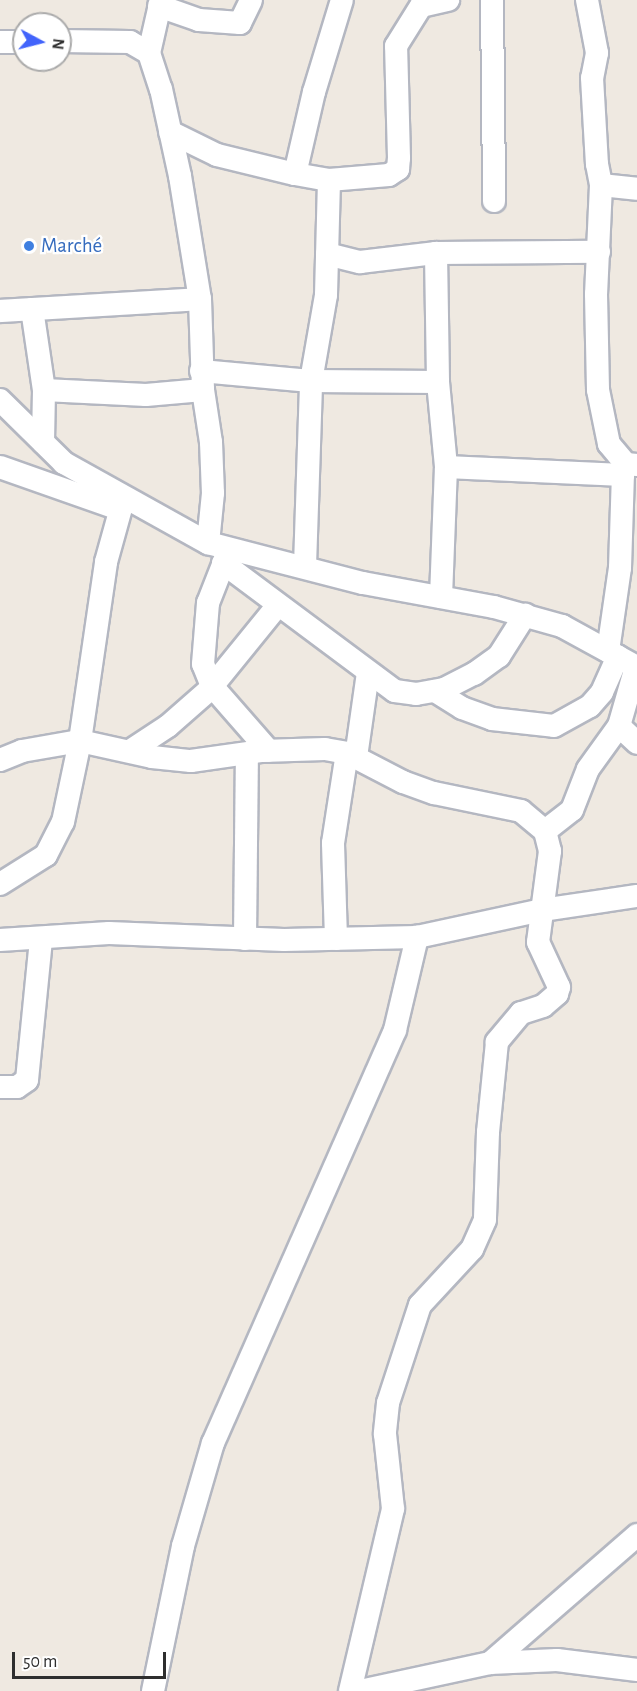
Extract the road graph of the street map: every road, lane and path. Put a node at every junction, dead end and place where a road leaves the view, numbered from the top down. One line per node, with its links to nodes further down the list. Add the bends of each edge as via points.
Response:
1 (251, 0): 6 (street, via 240,23 199,20)
2 (342, 0): 10 (street, via 314,92)
3 (448, 0): 11 (street, via 421,6 396,46 398,169 389,175)
4 (492, 0): 14 (street)
5 (587, 0): 12 (street, via 597,53 592,78)
6 (160, 3): 8 (street)
7 (72, 41): 8 (street, via 130,42)
8 (149, 53): 9 (street)
9 (170, 132): 10 (street, via 217,154); 18 (street)
10 (295, 174): 11 (street)
11 (329, 180): 17 (street)
12 (602, 186): 13 (street); 15 (street)
13 (637, 189)
14 (494, 201)
15 (598, 252): 16 (street); 29 (street, via 601,419 609,444)
16 (436, 253): 17 (street, via 360,262); 23 (street)
17 (327, 254): 22 (street, via 326,295)
18 (200, 299): 19 (street); 21 (street)
19 (32, 309): 20 (street); 24 (street)
20 (0, 311)
21 (202, 380): 22 (street); 24 (street, via 146,395); 31 (street)
22 (311, 381): 23 (street); 32 (street)
23 (438, 382): 28 (street)
24 (44, 390): 26 (street)
25 (0, 400): 26 (street)
26 (43, 442): 30 (street, via 64,463)
27 (0, 467): 30 (street)
28 (446, 467): 29 (street); 33 (street)
29 (629, 468): 36 (street, via 620,568)
30 (121, 503): 31 (street); 41 (street, via 94,634)
31 (220, 552): 32 (street); 34 (street); 38 (street, via 204,624 203,664)
32 (305, 566): 33 (street, via 363,583)
33 (441, 597): 35 (street)
34 (278, 605): 37 (street); 38 (street)
35 (525, 615): 36 (street, via 562,626); 39 (street, via 499,656 474,674)
36 (625, 660): 39 (street, via 590,706 554,726 492,719 462,708); 40 (street)
37 (368, 673): 39 (street, via 394,691 416,694); 45 (street)
38 (212, 686): 43 (street, via 168,726); 44 (street)
39 (435, 690)
40 (619, 726): 42 (street); 47 (street, via 588,769 572,810)
41 (80, 741): 43 (street); 46 (street, via 39,747); 48 (street, via 57,838 46,855)
42 (637, 742)
43 (130, 751): 44 (street, via 191,761)
44 (258, 752): 45 (street, via 326,748); 53 (street)
45 (352, 755): 47 (street, via 403,782 521,811); 54 (street, via 333,843)
46 (0, 760)
47 (545, 831): 50 (street, via 550,851)
48 (0, 884)
49 (637, 896): 50 (street)
50 (542, 910): 51 (street); 61 (street, via 540,952 558,978 559,987 543,1006 521,1013 497,1042 485,1220 472,1249 420,1305 388,1403 385,1434 393,1509)
51 (417, 938): 54 (street); 60 (street, via 395,1030 213,1443 183,1546)
52 (41, 939): 53 (street, via 109,933); 55 (street); 56 (street, via 27,1080 17,1087)
53 (245, 939): 54 (street)
54 (336, 939)
55 (0, 940)
56 (0, 1087)
57 (637, 1535): 58 (street)
58 (490, 1663): 59 (street, via 557,1660); 62 (street)
59 (637, 1670)
60 (153, 1691)
61 (350, 1691)
62 (360, 1691)

